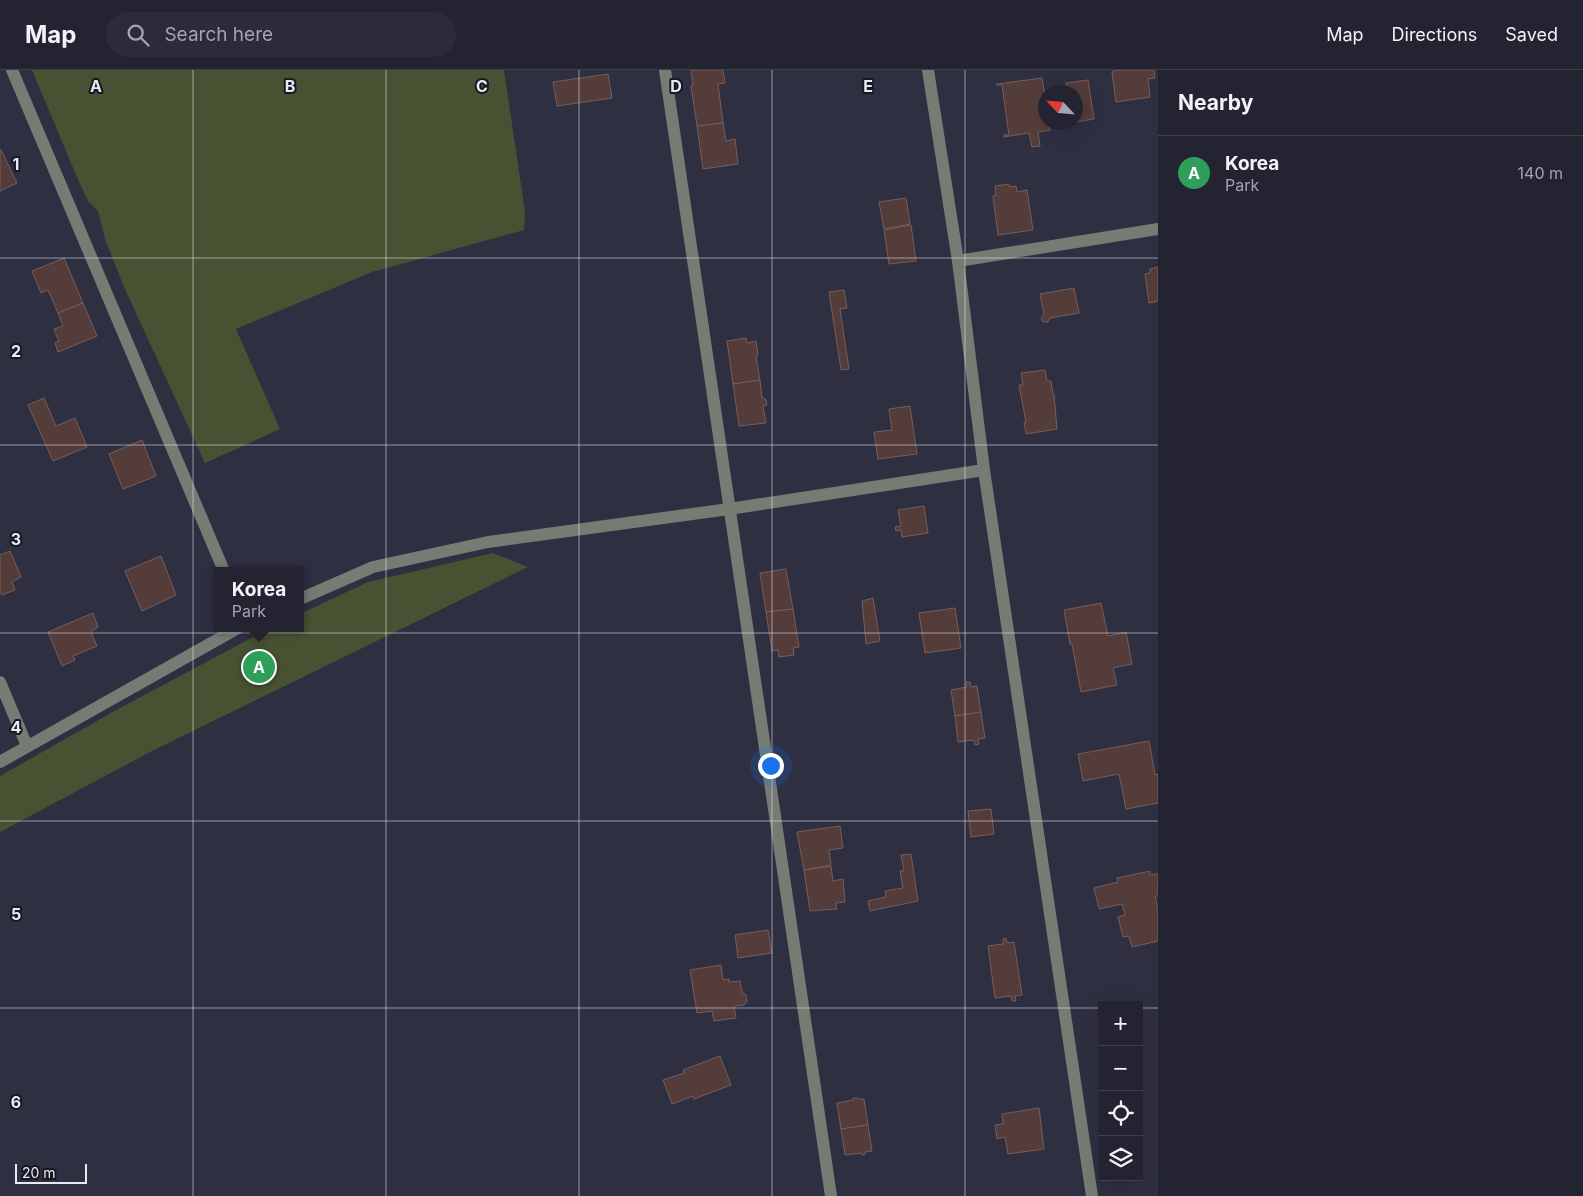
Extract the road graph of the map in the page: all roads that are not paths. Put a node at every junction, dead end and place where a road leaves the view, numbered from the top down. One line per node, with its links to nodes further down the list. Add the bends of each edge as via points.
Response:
1 (12, 70): 8 (street)
2 (665, 70): 7 (street)
3 (928, 70): 5 (street)
4 (1158, 230): 5 (street)
5 (958, 262): 6 (street)
6 (984, 470): 7 (street); 15 (street)
7 (729, 509): 9 (street, via 488,542 372,567); 14 (street)
8 (222, 567)
9 (304, 598)
10 (231, 632): 12 (street)
11 (0, 682): 12 (street)
12 (27, 746): 13 (street)
13 (0, 762)
14 (830, 1196)
15 (1092, 1196)

